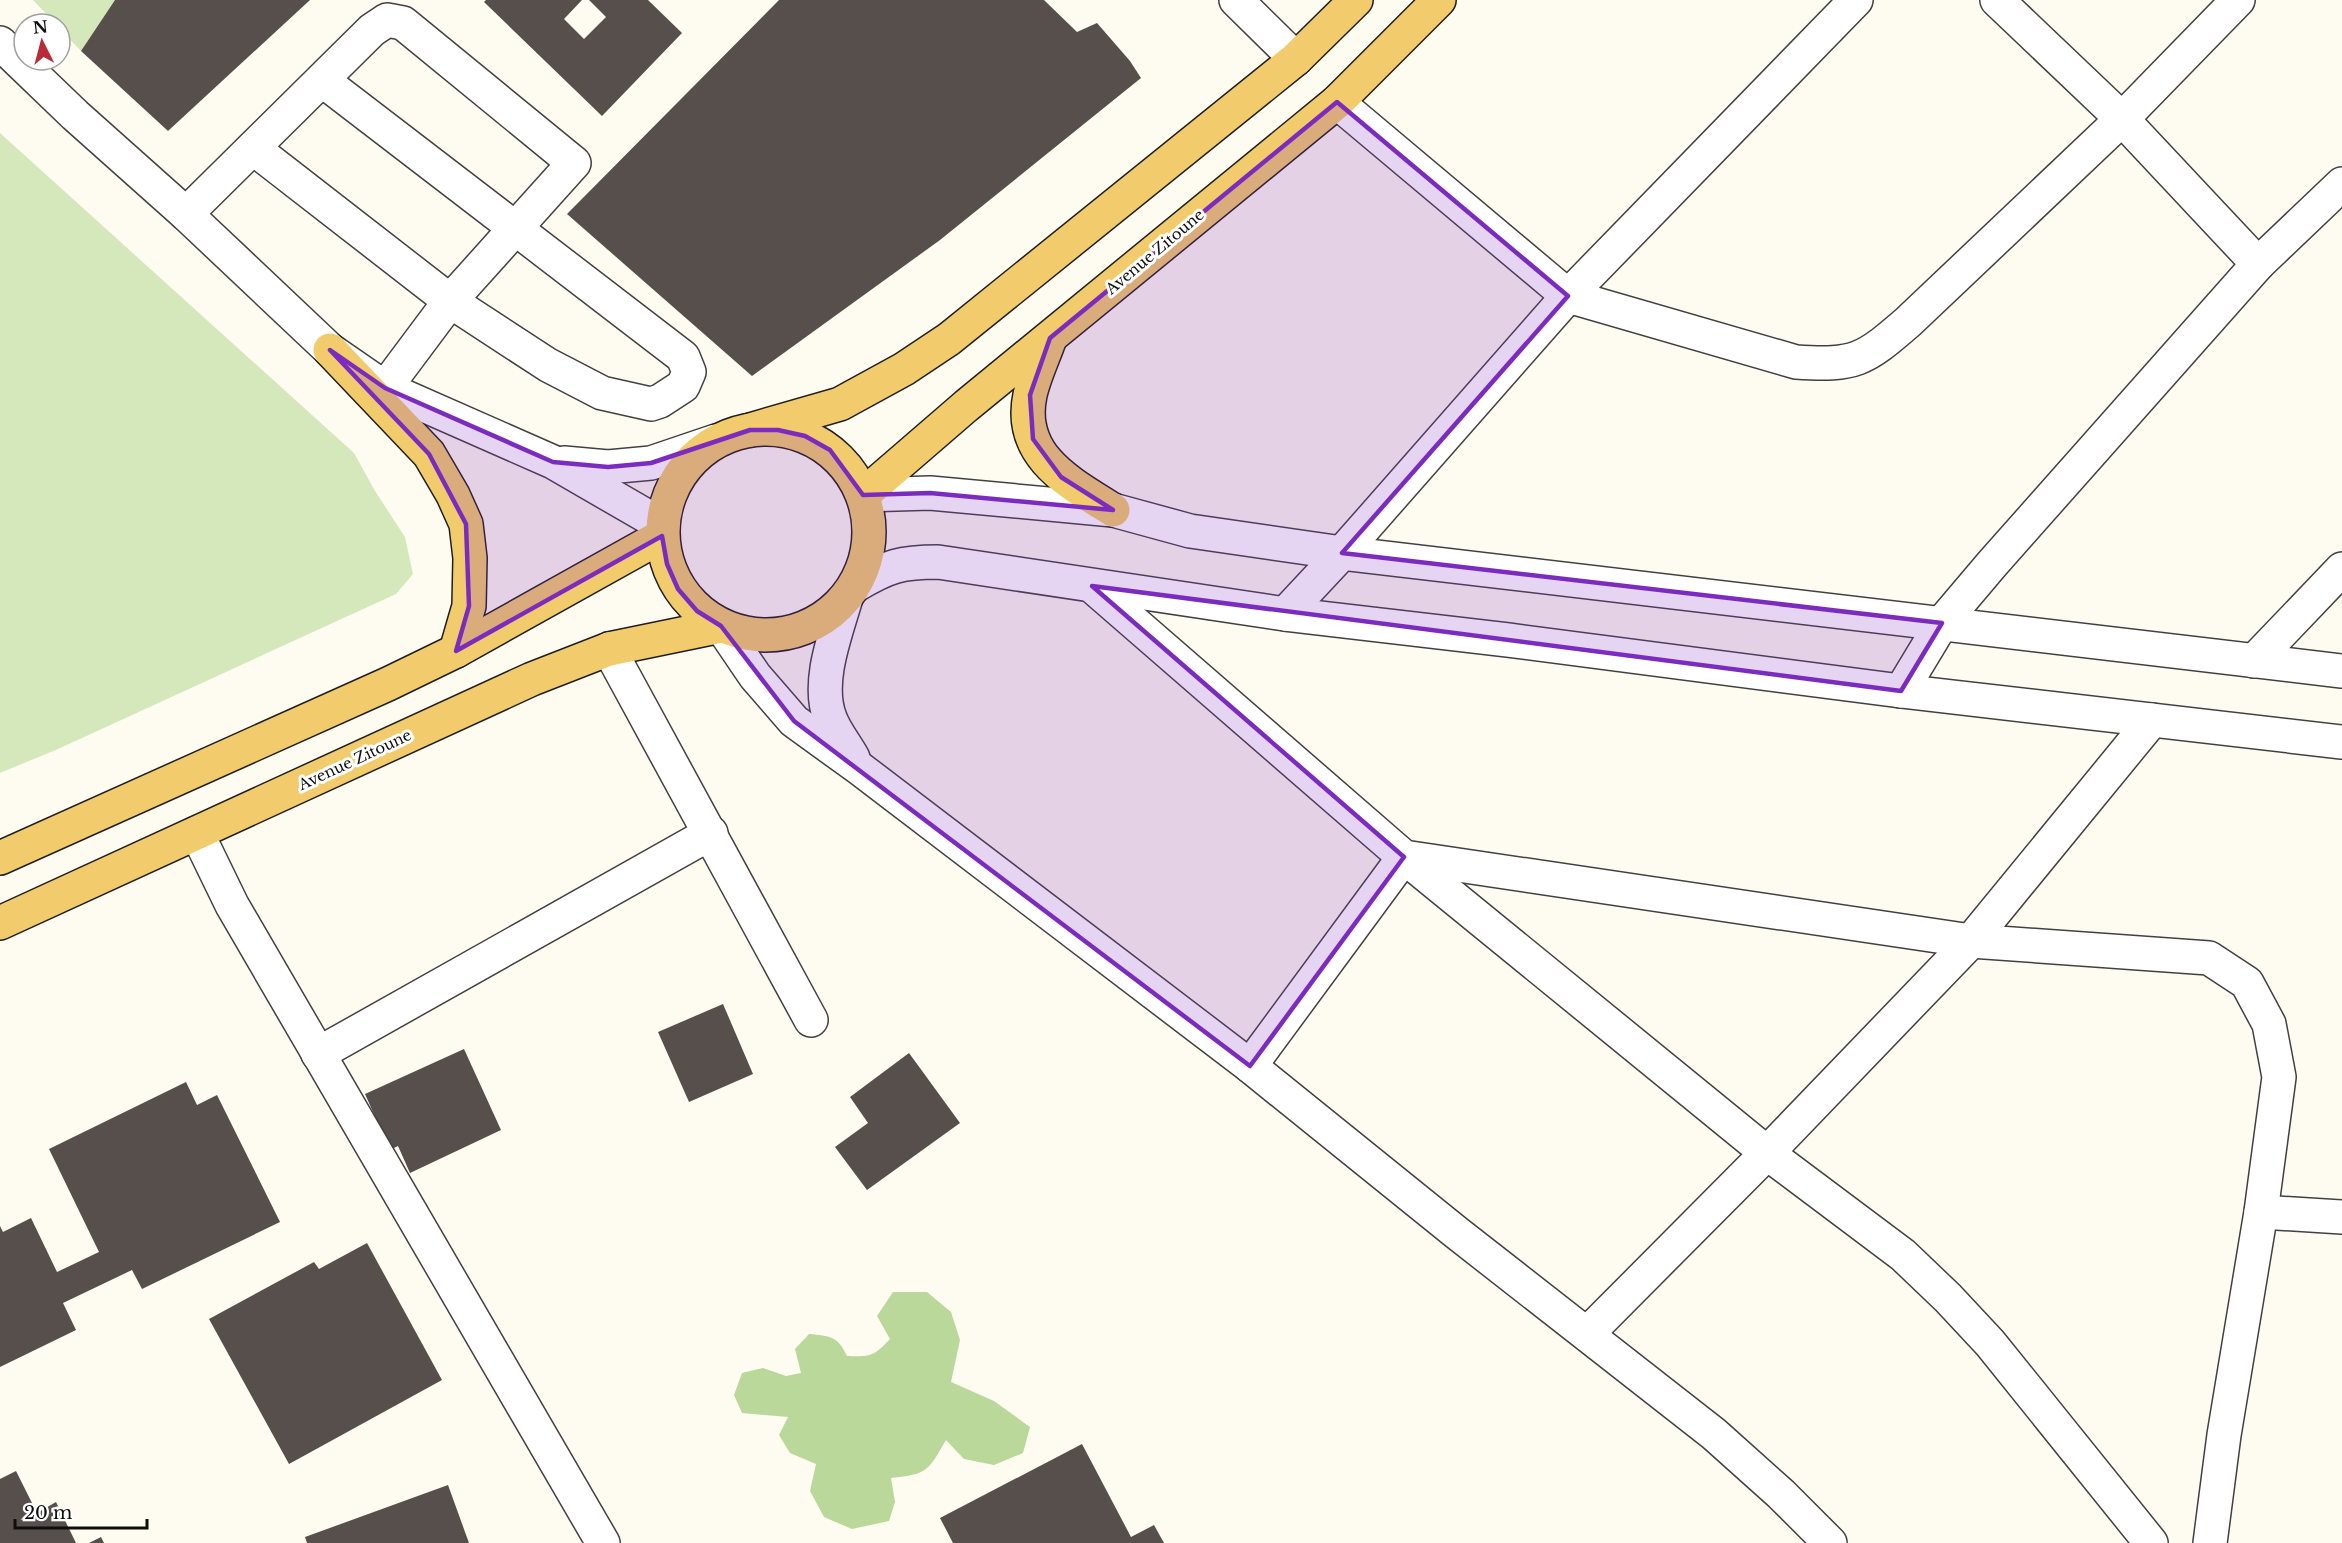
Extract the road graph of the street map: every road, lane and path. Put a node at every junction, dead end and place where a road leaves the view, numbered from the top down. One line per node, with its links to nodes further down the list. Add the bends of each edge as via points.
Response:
1 (1236, 0): 8 (street)
2 (1356, 0): 8 (main road)
3 (1439, 0): 10 (main road, Avenue Zitoune)
4 (1856, 0): 17 (street)
5 (1997, 0): 11 (street)
6 (2238, 0): 11 (street)
7 (0, 43): 14 (street)
8 (1296, 59): 22 (main road, via 949,339 840,404)
9 (322, 80): 12 (street); 15 (street); 15 (street, via 372,30 387,20 403,23 574,163)
10 (1337, 102): 17 (street); 19 (main road, Avenue Zitoune)
11 (2122, 119): 16 (street); 17 (street, via 1908,322 1875,350 1852,361 1797,362)
12 (253, 148): 14 (street); 18 (street)
13 (2342, 184): 16 (street)
14 (186, 214): 20 (street)
15 (516, 227): 18 (street); 18 (street, via 683,357 689,372 683,386 651,404 602,393 548,365)
16 (2259, 264): 33 (street)
17 (1568, 296): 28 (street)
18 (450, 302): 21 (street)
19 (1050, 338): 25 (main road, Avenue Zitoune); 26 (main road, via 1030,395 1028,417 1033,439 1042,457 1061,477)
20 (330, 350): 21 (street); 36 (main road, via 429,454 466,524 469,606)
21 (385, 388): 24 (street)
22 (750, 429): 23 (main road); 25 (main road, via 778,429 805,436 830,450 849,470)
23 (716, 441): 24 (street, via 651,463 608,467); 27 (main road, via 688,463 670,491)
24 (554, 462): 27 (street)
25 (863, 495): 26 (street, via 930,493); 31 (main road, via 869,540 865,564)
26 (1113, 510): 28 (street, via 1190,531)
27 (662, 530): 34 (main road, via 667,564 678,589 697,611); 36 (main road)
28 (1342, 553): 32 (street); 33 (street)
29 (2342, 569): 37 (street)
30 (1092, 586): 31 (street, via 938,562 909,562 880,571); 32 (street); 45 (street)
31 (851, 592): 34 (main road, via 820,621 789,634 754,635); 42 (street, via 825,683 829,717)
32 (1285, 614): 39 (street)
33 (1942, 623): 37 (street); 39 (street)
34 (721, 626): 35 (main road, Avenue Zitoune); 42 (street, via 755,676 794,721)
35 (609, 649): 43 (main road, Avenue Zitoune, via 532,679); 44 (street)
36 (456, 651): 46 (main road)
37 (2254, 661): 38 (street)
38 (2342, 671)
39 (1901, 691): 40 (street)
40 (2152, 720): 41 (street); 48 (street)
41 (2342, 742)
42 (859, 768): 51 (street)
43 (197, 833): 47 (main road, Avenue Zitoune); 50 (street, via 232,904)
44 (711, 833): 49 (street); 50 (street)
45 (1404, 857): 48 (street); 51 (street); 52 (street)
46 (0, 858)
47 (0, 923)
48 (1971, 940): 52 (street); 53 (street, via 2209,958 2247,983 2269,1024 2279,1077)
49 (811, 1020)
50 (318, 1054): 56 (street)
51 (1250, 1066): 55 (street)
52 (1767, 1153): 55 (street); 58 (street, via 1903,1255 1948,1298)
53 (2261, 1212): 54 (street); 59 (street)
54 (2342, 1217)
55 (1587, 1334): 57 (street, via 1714,1434)
56 (603, 1543)
57 (1830, 1543)
58 (2151, 1543)
59 (2210, 1543)

